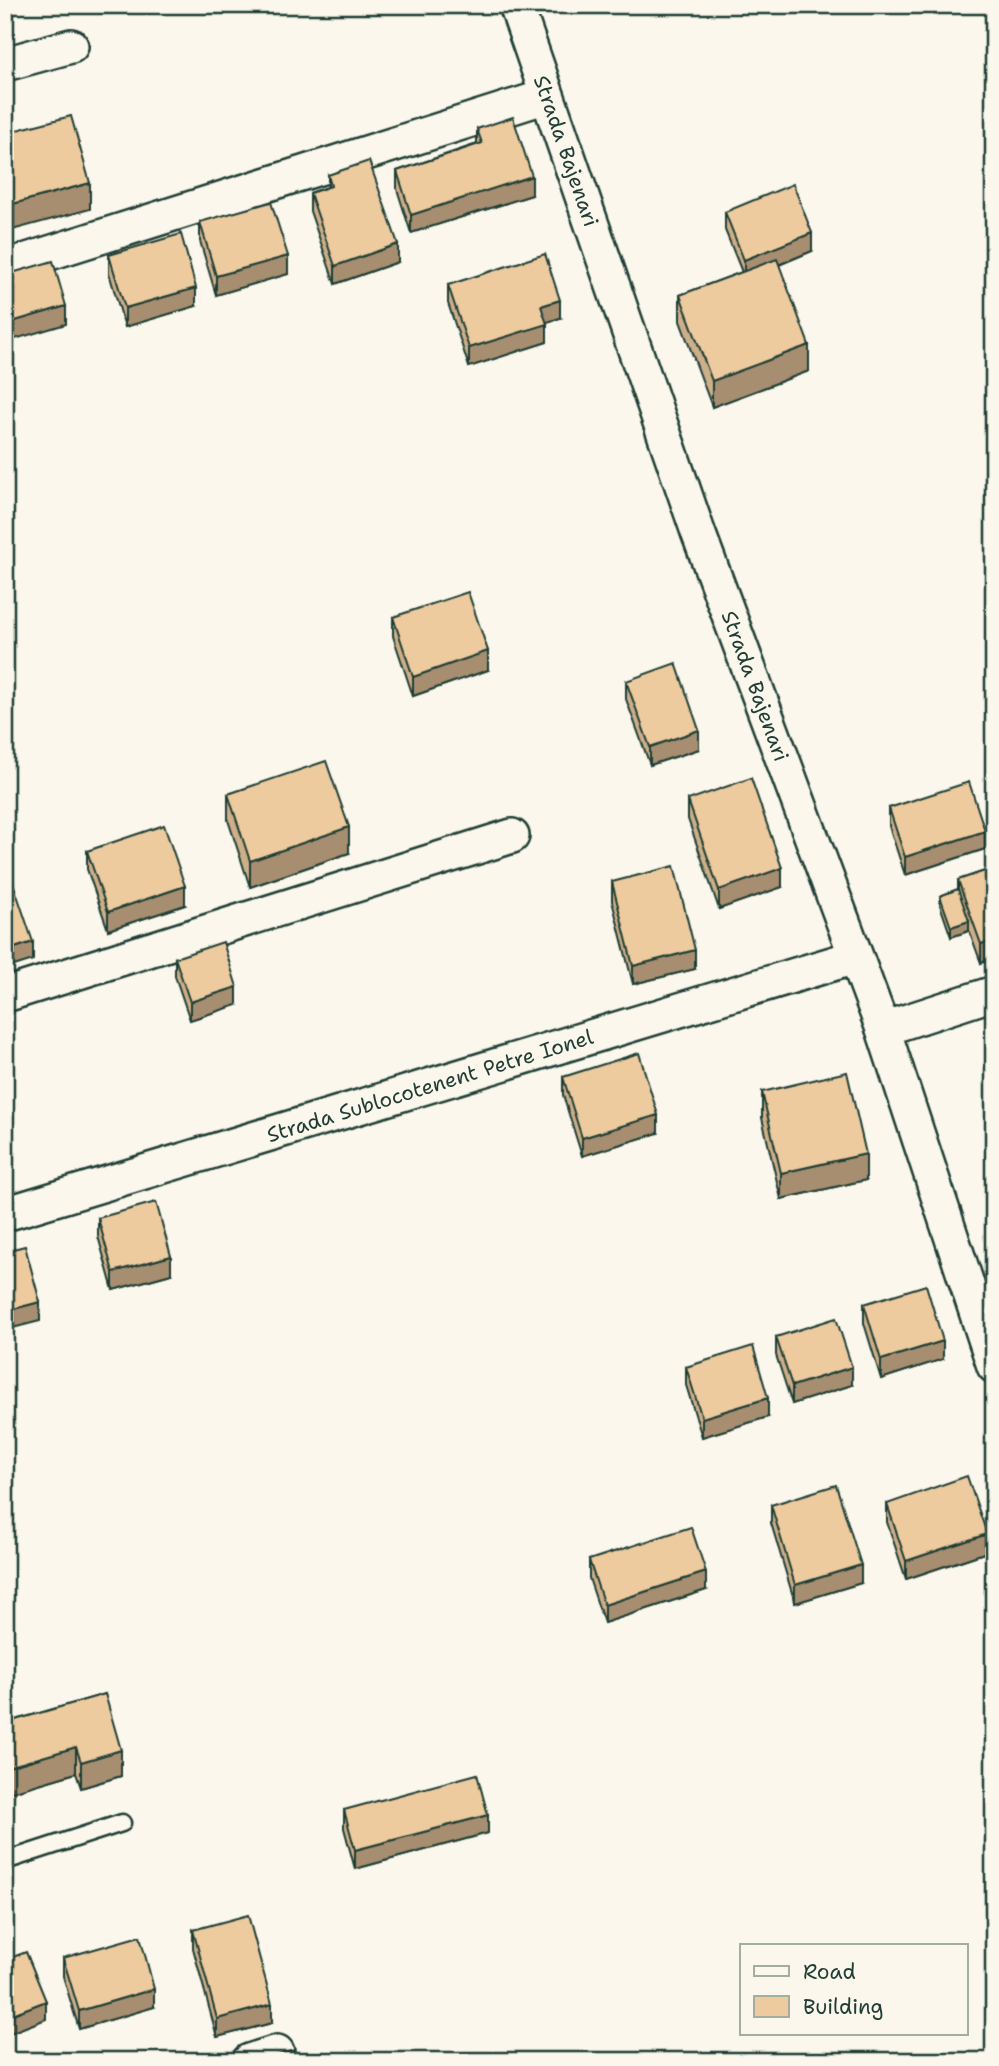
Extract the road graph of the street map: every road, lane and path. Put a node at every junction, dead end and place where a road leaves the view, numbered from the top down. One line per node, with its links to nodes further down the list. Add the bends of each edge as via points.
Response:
1 (516, 5): 4 (street, Strada Bajenari)
2 (71, 46): 3 (street)
3 (5, 64)
4 (547, 96): 5 (street); 7 (street, Strada Bajenari, via 698,532)
5 (5, 267)
6 (512, 836): 9 (street)
7 (855, 957): 10 (street, Strada Bajenari); 11 (street, Strada Sublocotenent Petre Ionel)
8 (994, 993): 10 (street)
9 (5, 995)
10 (883, 1029): 12 (street, Strada Bajenari)
11 (5, 1214)
12 (994, 1366)
13 (122, 1823): 14 (lane)
14 (5, 1861)

